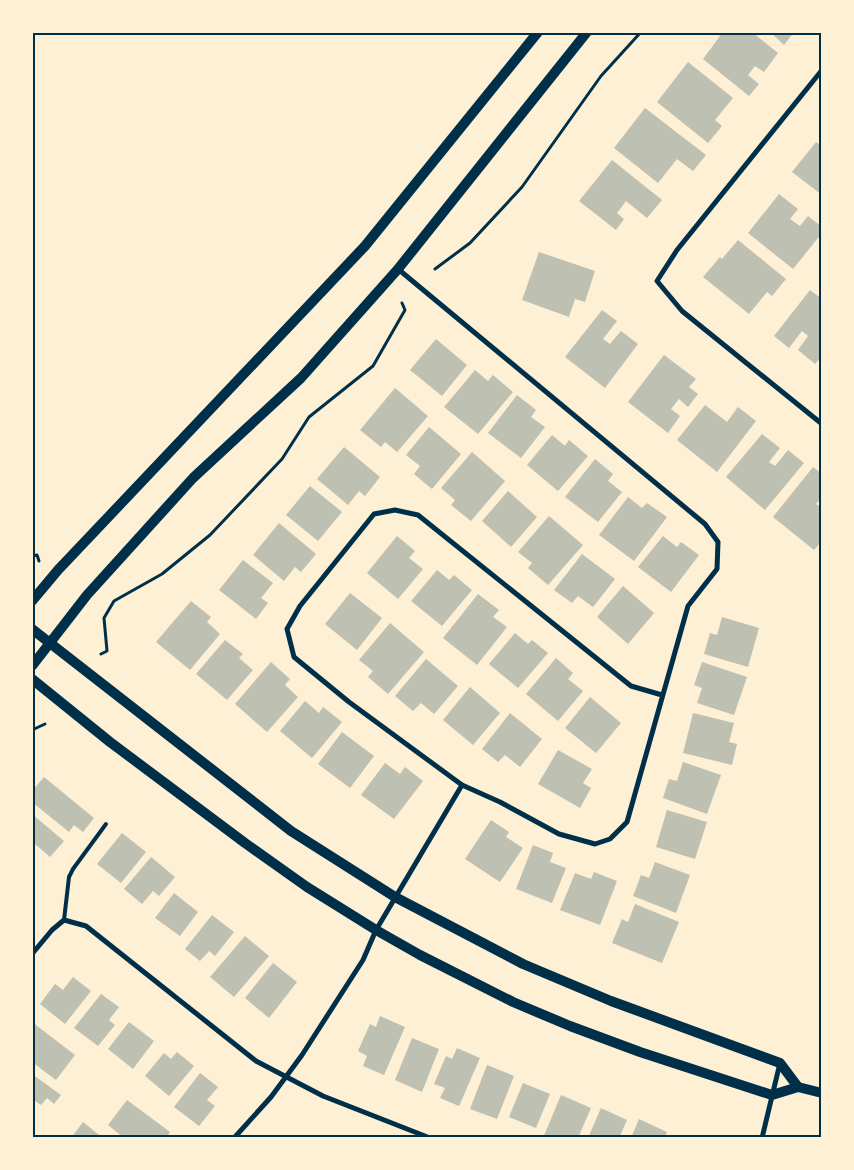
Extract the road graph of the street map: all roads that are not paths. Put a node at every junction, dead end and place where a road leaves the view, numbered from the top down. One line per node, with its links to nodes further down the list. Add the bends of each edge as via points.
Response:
1 (538, 32): 6 (main road, via 365,246)
2 (587, 32): 4 (main road)
3 (822, 70): 5 (street, via 677,250 657,281 682,311)
4 (398, 269): 8 (main road, via 301,378 193,478 87,595); 11 (street, via 705,524 718,542 717,569 688,606)
5 (822, 424)
6 (32, 601)
7 (32, 629): 8 (main road)
8 (51, 643): 9 (main road); 14 (main road, via 291,831)
9 (32, 666)
10 (32, 679): 16 (main road, via 245,843)
11 (662, 695): 12 (street, via 627,822 610,839 595,844 558,834); 12 (street, via 631,686 418,515 395,510 374,514 300,606 288,629 294,657)
12 (462, 785): 14 (street)
13 (106, 824): 15 (lane, via 69,877)
14 (395, 897): 16 (street); 18 (main road, via 522,964 611,1001)
15 (64, 920): 17 (street); 19 (street, via 86,926 256,1061)
16 (376, 930): 19 (street, via 363,960); 22 (main road, via 513,1002 570,1026)
17 (32, 954)
18 (780, 1063): 20 (main road); 22 (street)
19 (286, 1077): 23 (street); 24 (street, via 323,1096)
20 (798, 1087): 21 (main road); 22 (main road)
21 (822, 1093)
22 (772, 1096): 25 (street)
23 (234, 1138)
24 (430, 1138)
25 (762, 1138)

